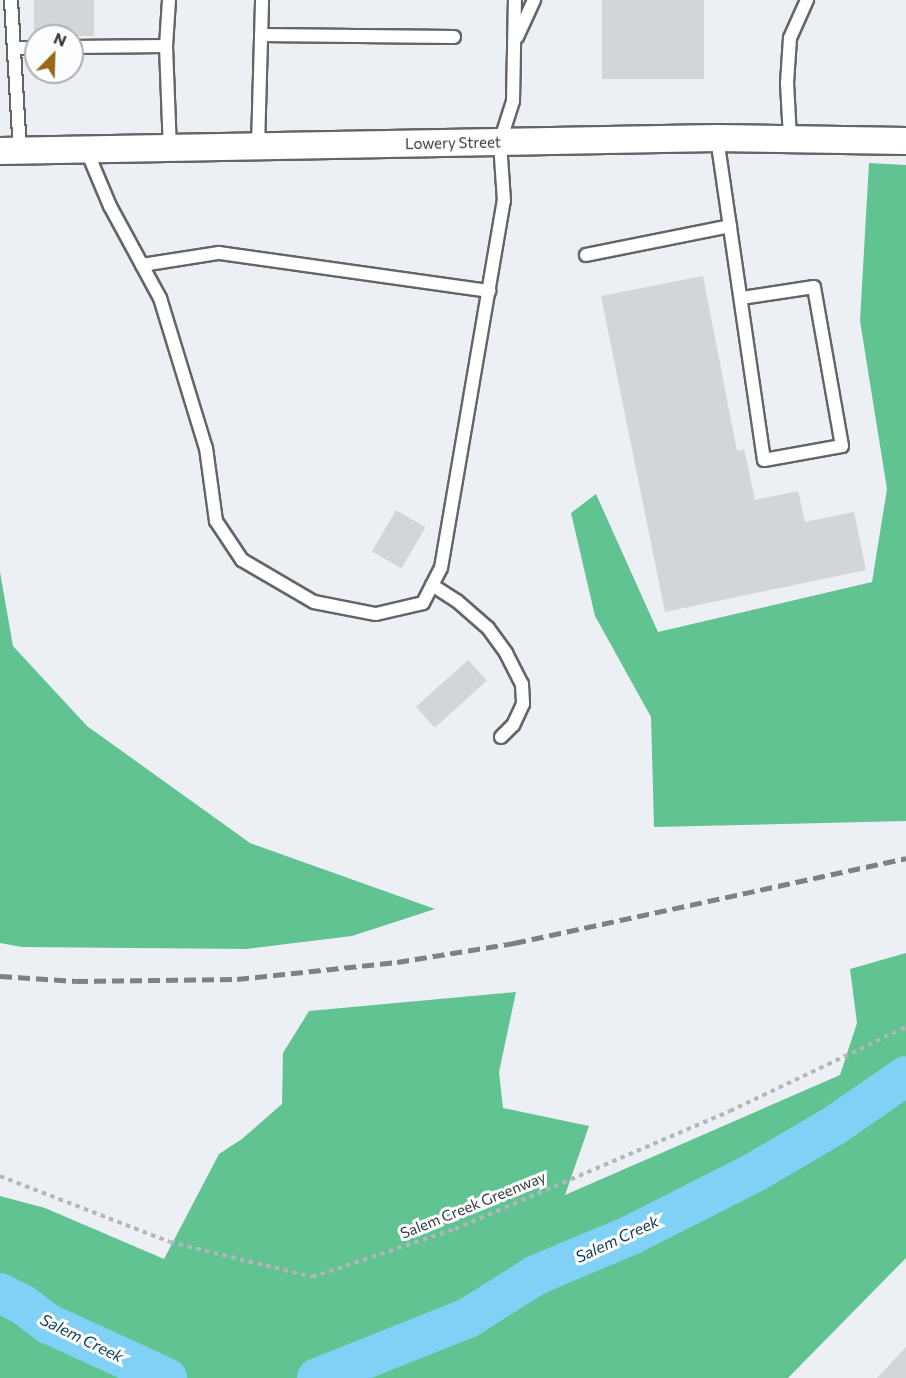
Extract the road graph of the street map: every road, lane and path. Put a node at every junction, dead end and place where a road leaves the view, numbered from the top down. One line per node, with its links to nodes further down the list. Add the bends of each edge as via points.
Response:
1 (11, 0): 12 (lane)
2 (168, 0): 10 (lane)
3 (262, 0): 7 (lane)
4 (515, 0): 9 (lane)
5 (534, 0): 9 (lane)
6 (807, 0): 15 (lane, via 790,38)
7 (261, 35): 8 (lane); 18 (lane)
8 (454, 37)
9 (514, 42): 17 (lane, via 513,102)
10 (166, 46): 11 (lane); 19 (lane)
11 (84, 47)
12 (14, 48): 13 (lane); 21 (lane)
13 (24, 48)
14 (717, 138): 15 (street, Lowery Street); 17 (street, Lowery Street); 22 (lane)
15 (790, 138): 16 (street, Lowery Street)
16 (906, 141)
17 (500, 142): 18 (street, Lowery Street); 25 (lane, via 504,201)
18 (258, 146): 19 (street, Lowery Street)
19 (170, 148): 20 (street, Lowery Street)
20 (86, 149): 21 (street, Lowery Street); 24 (lane, via 110,206)
21 (10, 150)
22 (730, 226): 23 (lane); 26 (lane)
23 (586, 255)
24 (142, 265): 25 (lane, via 219,253); 27 (lane, via 160,298 206,448 216,521 242,560 314,602 376,614 423,603)
25 (489, 291): 27 (lane, via 441,568)
26 (741, 298): 26 (lane, via 764,460 842,446 814,287)
27 (432, 585): 28 (lane, via 457,600 488,628 522,684 523,704 513,725)
28 (501, 737)
29 (906, 1027): 30 (path, Salem Creek Greenway, via 730,1111 455,1229 312,1277 170,1242)
30 (0, 1176)

